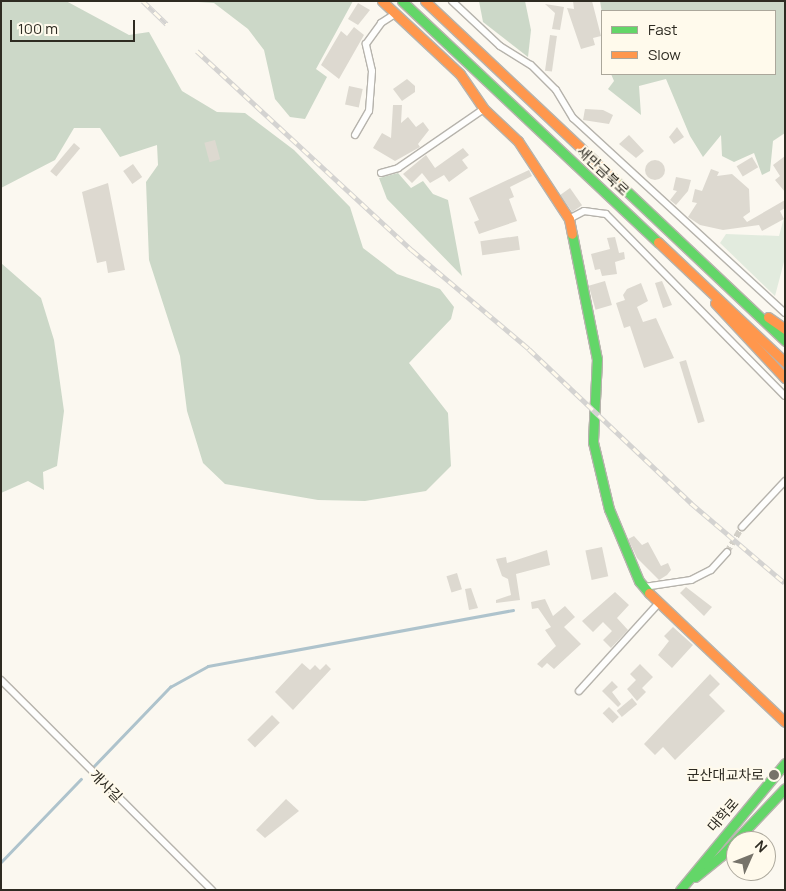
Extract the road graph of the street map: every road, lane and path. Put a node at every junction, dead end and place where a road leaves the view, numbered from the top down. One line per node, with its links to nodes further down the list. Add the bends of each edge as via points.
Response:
1 (382, 1): 5 (main road)
2 (402, 1): 10 (main road, 새만금북로)
3 (425, 1): 11 (main road, 새만금북로)
4 (452, 1): 12 (street, via 500,46 531,65 556,90 573,118)
5 (395, 14): 6 (main road, via 460,74); 7 (street, via 381,23 366,44 372,71 369,111)
6 (484, 109): 8 (street, via 407,163); 9 (main road, via 518,141)
7 (355, 135)
8 (381, 173)
9 (569, 218): 17 (street, via 584,211 606,214); 21 (main road, via 598,359 593,442 609,509)
10 (698, 279): 15 (main road, 새만금북로); 16 (main road, via 722,312)
11 (737, 296): 13 (main road); 14 (main road, 새만금북로)
12 (785, 313)
13 (785, 329)
14 (785, 341)
15 (785, 362)
16 (785, 378)
17 (785, 396)
18 (785, 481): 19 (street)
19 (742, 527)
20 (727, 552): 21 (street, via 711,570 691,580)
21 (644, 587): 22 (main road)
22 (658, 604): 24 (street); 25 (main road)
23 (1, 680): 29 (street, 개사길)
24 (579, 692)
25 (785, 722)
26 (785, 763): 28 (main road, 대학로)
27 (785, 788): 28 (main road, 대학로, via 721,856)
28 (682, 888)
29 (212, 890)

